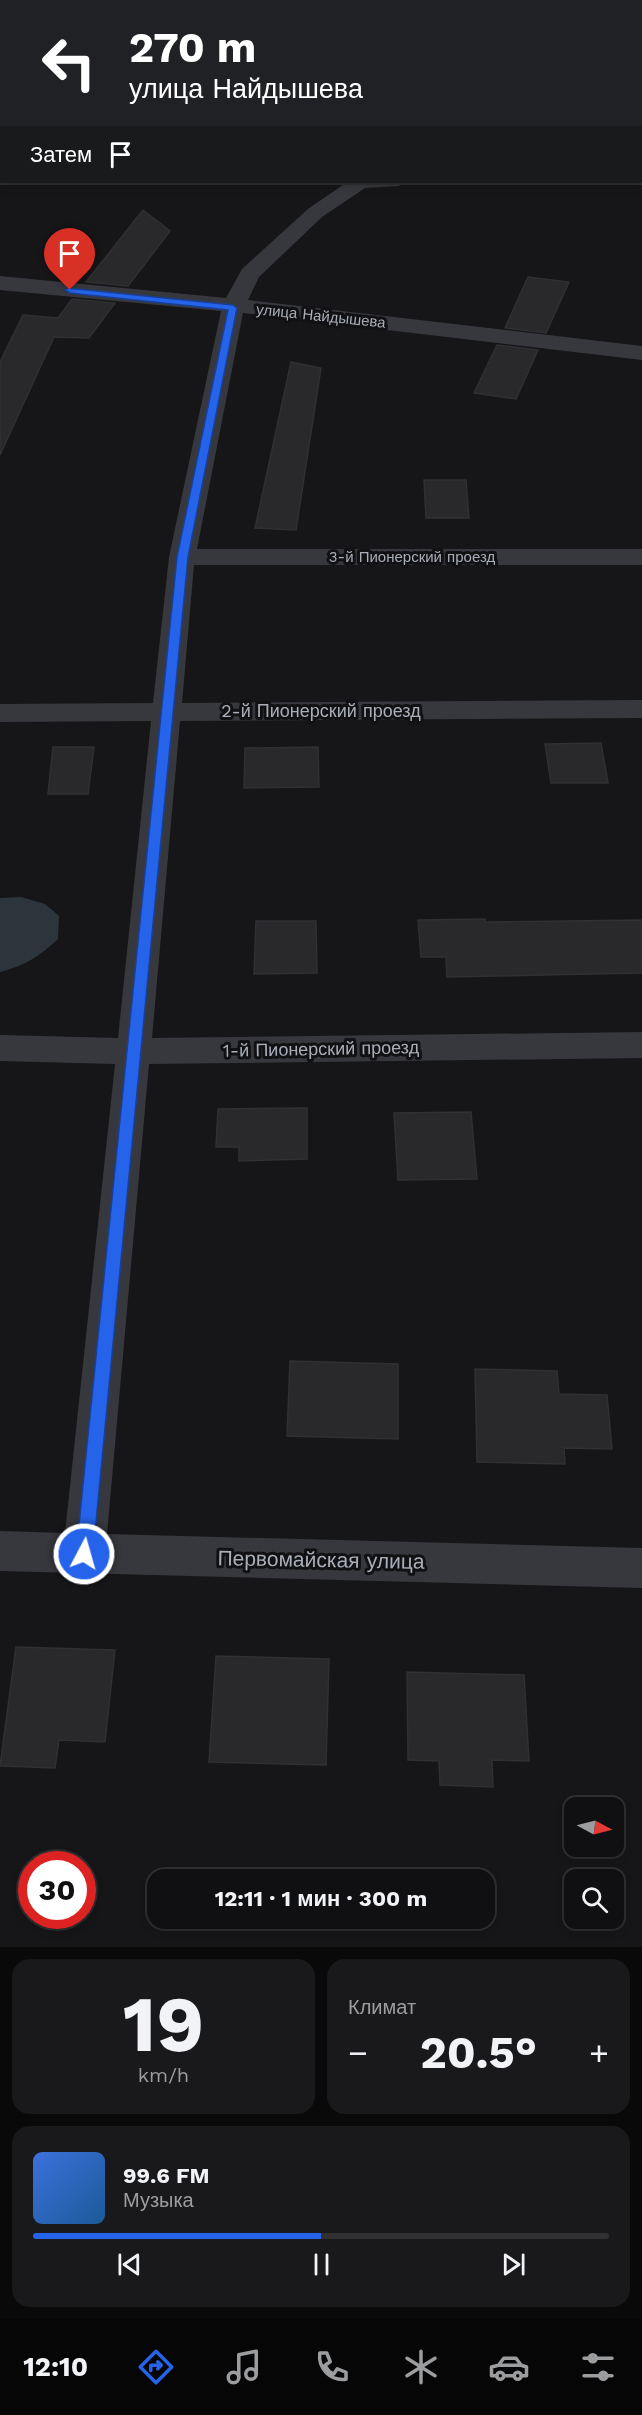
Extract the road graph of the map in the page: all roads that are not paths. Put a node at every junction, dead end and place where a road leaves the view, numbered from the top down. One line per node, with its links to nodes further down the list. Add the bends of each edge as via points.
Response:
1 (358, 183): 3 (street, via 315,213 250,274)
2 (0, 283): 3 (street, улица Найдышева)
3 (233, 308): 4 (street, улица Найдышева, via 341,316); 5 (street)
4 (642, 353)
5 (182, 557): 6 (street, 3-й Пионерский проезд); 9 (street)
6 (642, 557)
7 (642, 709): 9 (street, 2-й Пионерский проезд)
8 (0, 713): 9 (street, 2-й Пионерский проезд)
9 (167, 713): 12 (street)
10 (642, 1045): 12 (street, 1-й Пионерский проезд)
11 (0, 1048): 12 (street, 1-й Пионерский проезд)
12 (134, 1051): 14 (street)
13 (0, 1551): 14 (street, Первомайская улица)
14 (84, 1554): 15 (street, Первомайская улица)
15 (642, 1568)

